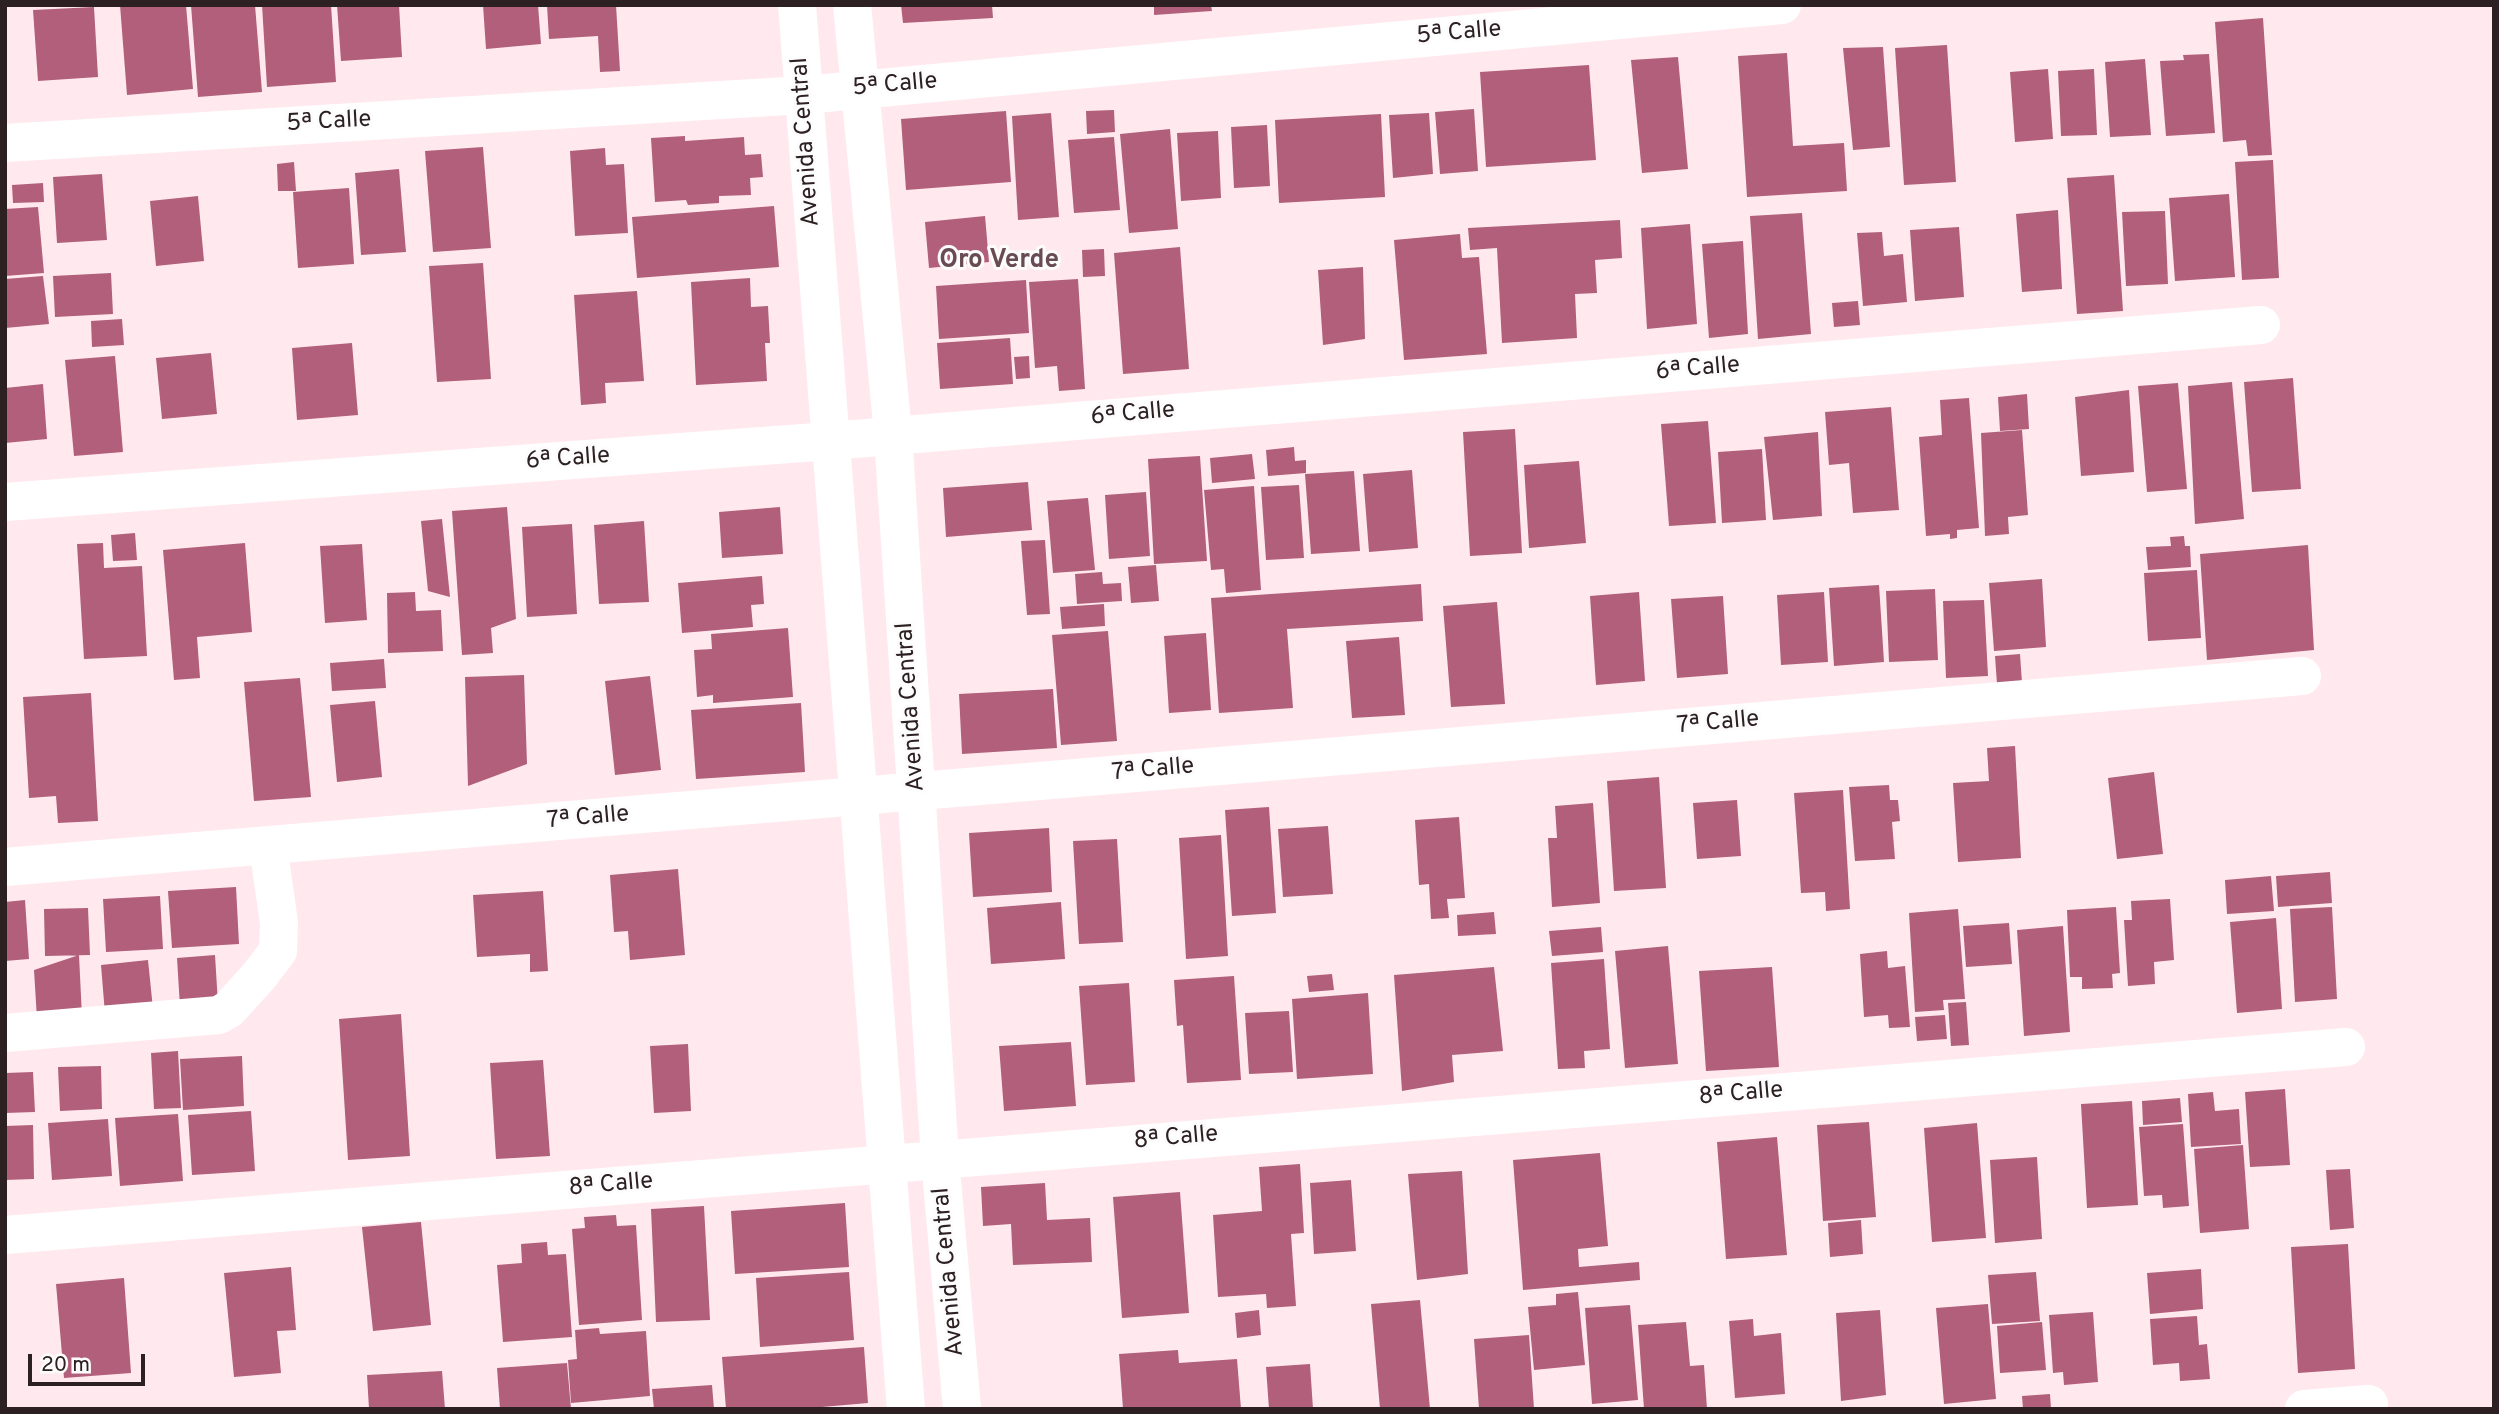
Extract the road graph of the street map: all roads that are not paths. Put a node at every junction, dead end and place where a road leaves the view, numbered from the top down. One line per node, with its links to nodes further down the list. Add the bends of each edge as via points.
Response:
1 (796, 5): 5 (street, Avenida Central)
2 (852, 5): 4 (street, Avenida Central)
3 (1782, 5): 4 (street, 5ª Calle)
4 (858, 89): 5 (street, 5ª Calle); 8 (street, Avenida Central)
5 (804, 94): 6 (street, 5ª Calle); 9 (street, Avenida Central)
6 (5, 143)
7 (2261, 325): 8 (street, 6ª Calle)
8 (893, 434): 9 (street, 6ª Calle); 12 (street, Avenida Central)
9 (830, 441): 10 (street, 6ª Calle); 13 (street, Avenida Central)
10 (5, 502)
11 (2301, 676): 12 (street, 7ª Calle)
12 (918, 790): 13 (street, 7ª Calle); 18 (street, Avenida Central)
13 (858, 796): 14 (street, 7ª Calle); 19 (street, Avenida Central)
14 (268, 845): 15 (street, 7ª Calle); 16 (street, via 279,923 278,951 229,1009 219,1015)
15 (5, 867)
16 (5, 1033)
17 (2346, 1046): 18 (street, 8ª Calle)
18 (940, 1158): 19 (street, 8ª Calle); 23 (street, Avenida Central)
19 (887, 1164): 20 (street, 8ª Calle); 22 (street, Avenida Central)
20 (5, 1235)
21 (2369, 1404): 24 (street)
22 (906, 1409)
23 (962, 1409)
24 (2304, 1409)

